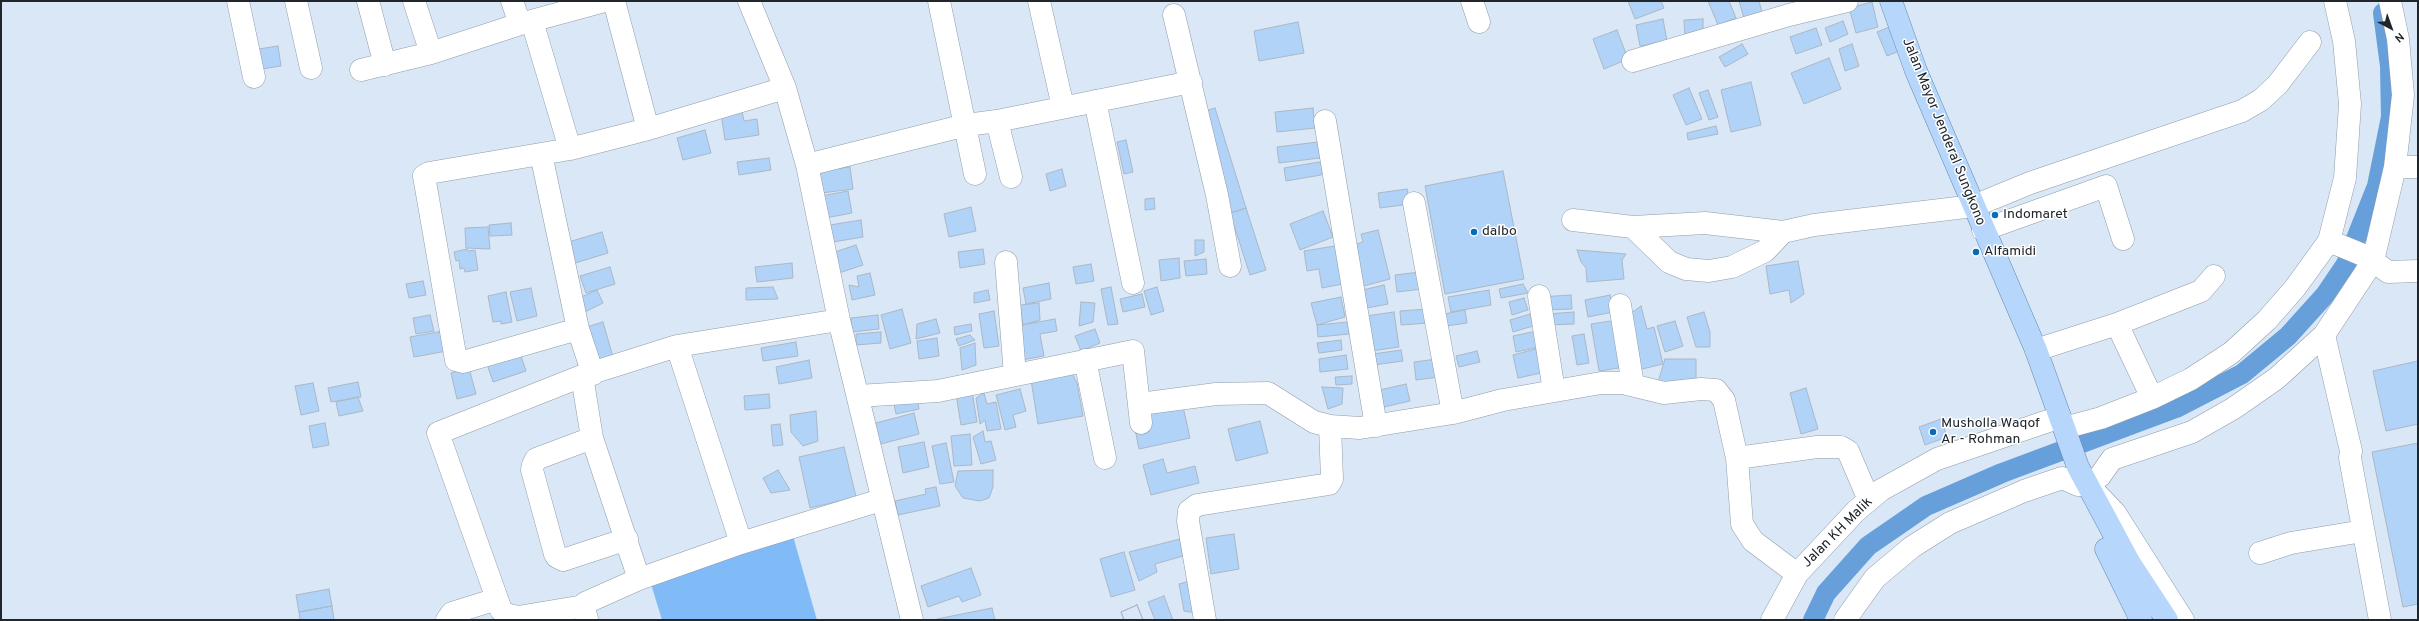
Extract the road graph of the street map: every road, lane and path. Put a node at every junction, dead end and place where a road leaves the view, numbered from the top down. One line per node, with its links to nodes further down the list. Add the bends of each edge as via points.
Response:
1 (238, 1): 26 (street)
2 (296, 1): 24 (street)
3 (368, 1): 23 (street)
4 (414, 1): 21 (street)
5 (512, 1): 19 (street)
6 (605, 1): 19 (street)
7 (614, 1): 34 (street)
8 (749, 1): 28 (street)
9 (939, 1): 33 (street)
10 (1039, 1): 30 (street)
11 (1472, 1): 18 (street)
12 (1847, 1): 16 (street)
13 (1891, 1): 43 (main road, Jalan Mayor Jenderal Sungkono, via 1916,70)
14 (2335, 1): 49 (street, via 2344,41 2350,104 2345,178)
15 (2390, 1): 38 (street, via 2398,39 2403,95)
16 (1788, 8): 22 (street)
17 (1174, 15): 27 (street)
18 (1479, 22)
19 (526, 23): 21 (street); 35 (street)
20 (2310, 42): 43 (street, via 2278,84 2242,111 2030,184)
21 (431, 53): 23 (street)
22 (1634, 61)
23 (385, 65): 25 (street)
24 (311, 68)
25 (361, 70)
26 (254, 77)
27 (1191, 82): 29 (street); 52 (street, via 1217,195)
28 (785, 88): 34 (street); 37 (street)
29 (1095, 101): 30 (street); 55 (street)
30 (1063, 107): 31 (street)
31 (997, 121): 33 (street); 41 (street)
32 (1326, 121): 73 (street)
33 (966, 125): 37 (street); 40 (street)
34 (648, 129): 35 (street)
35 (570, 149): 36 (street)
36 (542, 154): 60 (street); 60 (street, via 429,173 424,176 454,356 463,362)
37 (807, 166): 58 (street)
38 (2395, 167): 39 (street); 50 (street)
39 (2418, 167)
40 (975, 174)
41 (1011, 177)
42 (1414, 203): 71 (street)
43 (1974, 206): 46 (main road, Jalan Mayor Jenderal Sungkono); 47 (street, via 1814,225)
44 (1573, 220): 45 (street)
45 (1633, 227): 47 (street, via 1705,223); 47 (street, via 1670,262 1686,269 1709,271 1732,267 1748,260 1765,251)
46 (1983, 230): 48 (street, via 2106,186); 63 (main road, Jalan Mayor Jenderal Sungkono)
47 (1783, 232)
48 (2123, 239)
49 (2333, 243): 50 (street); 70 (street, Jalan KH Malik, via 2272,314 2231,353 2192,379)
50 (2370, 259): 53 (street, via 2388,272); 61 (street)
51 (1006, 262): 66 (street)
52 (1230, 266)
53 (2418, 270)
54 (2214, 276): 59 (street, via 2201,291)
55 (1133, 283)
56 (1538, 296): 68 (street)
57 (1620, 305): 67 (street)
58 (839, 320): 62 (street); 69 (street)
59 (2117, 324): 63 (street); 70 (street)
60 (578, 329): 65 (street)
61 (2324, 335): 78 (street, via 2277,378 2234,408 2192,432 2112,459 2100,476); 81 (street, via 2351,450 2350,458)
62 (677, 346): 65 (street); 83 (street)
63 (2036, 350): 74 (main road, Jalan Mayor Jenderal Sungkono)
64 (1085, 360): 66 (street); 72 (street, via 1134,351 1141,414 1216,394 1268,393 1314,422); 76 (street)
65 (588, 375): 75 (street); 87 (street, via 438,433)
66 (1015, 375): 69 (street, via 938,391)
67 (1633, 385): 68 (street, via 1601,382); 77 (street, via 1664,393 1716,390 1724,400)
68 (1554, 390): 71 (street)
69 (858, 396): 79 (street)
70 (2152, 398): 74 (street, Jalan KH Malik, via 2101,418)
71 (1453, 413): 73 (street)
72 (1330, 426): 73 (street); 92 (street, via 1332,480 1329,484 1197,505 1189,511 1188,521)
73 (1376, 426)
74 (2064, 426): 78 (main road, Jalan Mayor Jenderal Sungkono); 80 (street, Jalan KH Malik, via 1937,459 1899,479)
75 (592, 438): 82 (street); 82 (street, via 536,459 532,465 555,554 563,560)
76 (1105, 458)
77 (1737, 458): 80 (street, via 1841,446 1848,451); 85 (street, via 1740,512 1746,533)
78 (2083, 476): 88 (main road, Jalan Mayor Jenderal Sungkono, via 2129,562); 94 (street, via 2078,485 2062,478 1950,522 1912,547 1875,578); 95 (main road, Jalan Mayor Jenderal Sungkono, via 2096,526)
79 (881, 500): 83 (street); 91 (street)
80 (1869, 500): 85 (street, Jalan KH Malik)
81 (2363, 531): 84 (street, via 2291,543); 98 (street)
82 (627, 539): 86 (street)
83 (742, 543): 86 (street)
84 (2260, 553)
85 (1797, 574): 93 (street, Jalan KH Malik)
86 (640, 579): 89 (street)
87 (497, 599): 89 (street, via 505,614 518,617); 90 (street, via 452,613)
88 (2168, 609): 96 (street); 97 (street, via 2183,600)
89 (586, 613)
90 (447, 620)
91 (912, 620)
92 (1205, 620)
93 (1772, 620)
94 (1845, 620)
95 (2141, 620)
96 (2183, 620)
97 (2196, 620)
98 (2380, 620)

